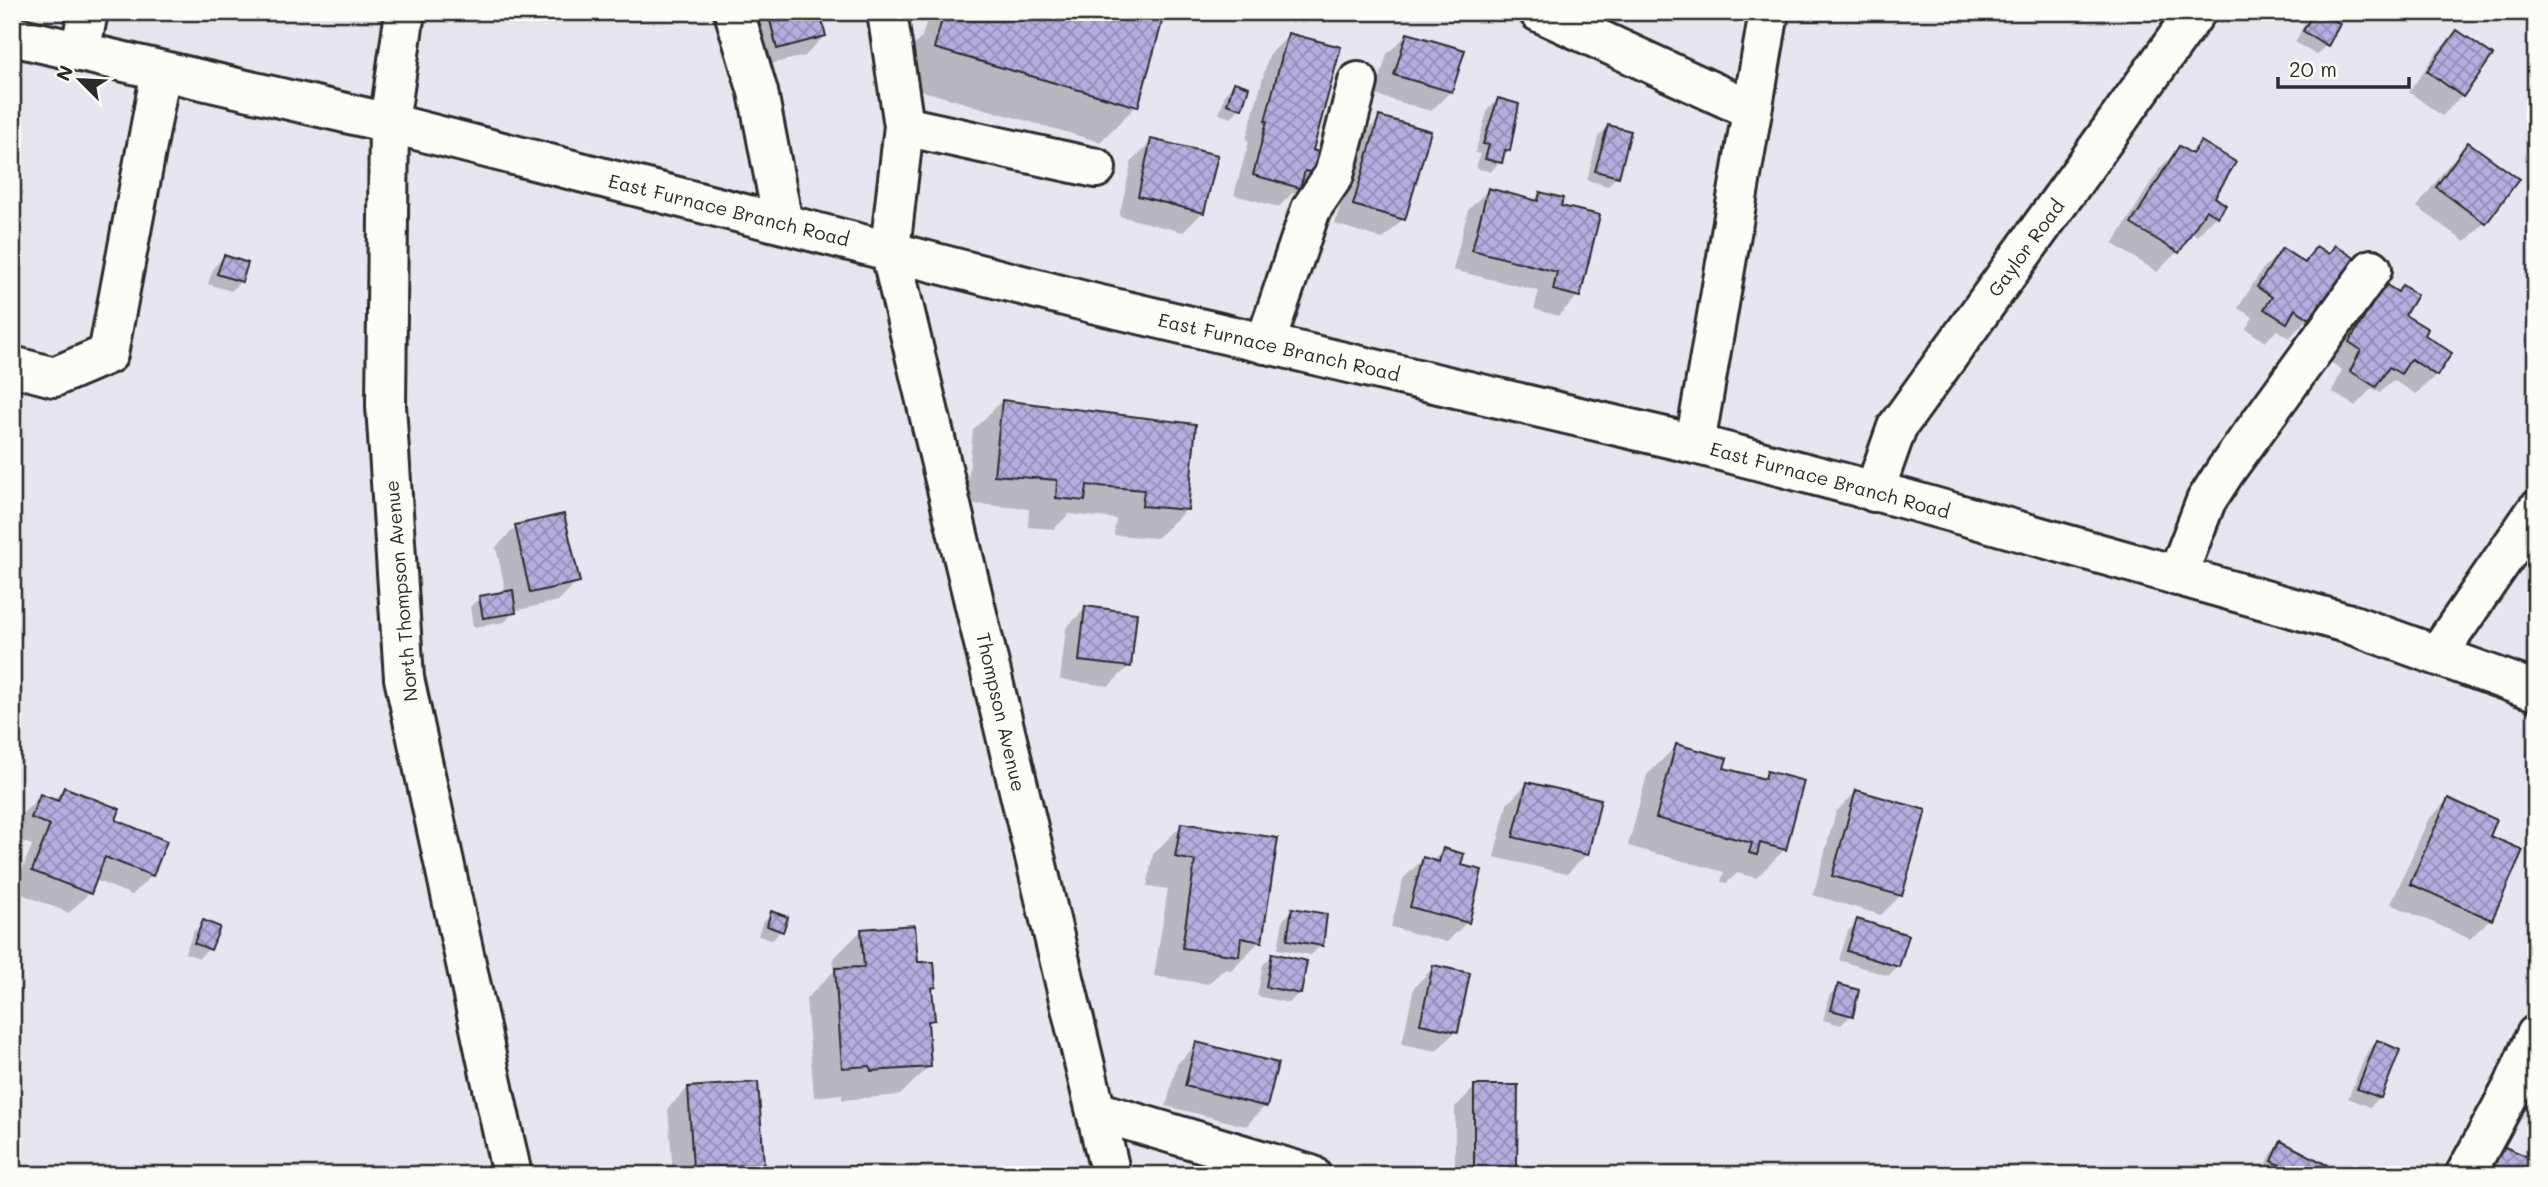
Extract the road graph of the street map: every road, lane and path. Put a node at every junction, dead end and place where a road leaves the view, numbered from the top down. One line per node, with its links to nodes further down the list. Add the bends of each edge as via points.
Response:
1 (88, 12): 9 (street)
2 (405, 12): 13 (street, North Thompson Avenue)
3 (734, 12): 16 (street, via 758,92)
4 (887, 12): 14 (street, Thompson Avenue)
5 (1539, 12): 12 (street)
6 (1769, 12): 12 (street)
7 (2196, 12): 22 (street, Gaylor Road, via 1897,427)
8 (12, 36): 9 (street, East Furnace Branch Road)
9 (80, 52): 10 (street, East Furnace Branch Road)
10 (161, 71): 13 (street, East Furnace Branch Road); 20 (street, via 108,355 54,377)
11 (1358, 82): 19 (street, via 1334,175 1311,209)
12 (1752, 110): 21 (street)
13 (389, 123): 16 (street, East Furnace Branch Road); 30 (street, North Thompson Avenue, via 386,407 404,678)
14 (904, 126): 15 (street); 17 (street, Thompson Avenue)
15 (1096, 168)
16 (783, 223): 17 (street, East Furnace Branch Road)
17 (890, 250): 19 (street, East Furnace Branch Road); 29 (street, Thompson Avenue)
18 (2372, 268): 24 (street, via 2206,501)
19 (1265, 344): 21 (street, East Furnace Branch Road)
20 (12, 366)
21 (1695, 444): 22 (street, East Furnace Branch Road)
22 (1874, 492): 24 (street, East Furnace Branch Road)
23 (2536, 511): 25 (street)
24 (2177, 576): 25 (street, East Furnace Branch Road, via 2350,624)
25 (2437, 655): 26 (street, East Furnace Branch Road)
26 (2536, 691)
27 (2536, 1035): 28 (street)
28 (2525, 1085): 33 (street)
29 (1096, 1111): 31 (street, Thompson Avenue); 32 (street)
30 (512, 1175)
31 (1111, 1175)
32 (1311, 1175)
33 (2465, 1175)

